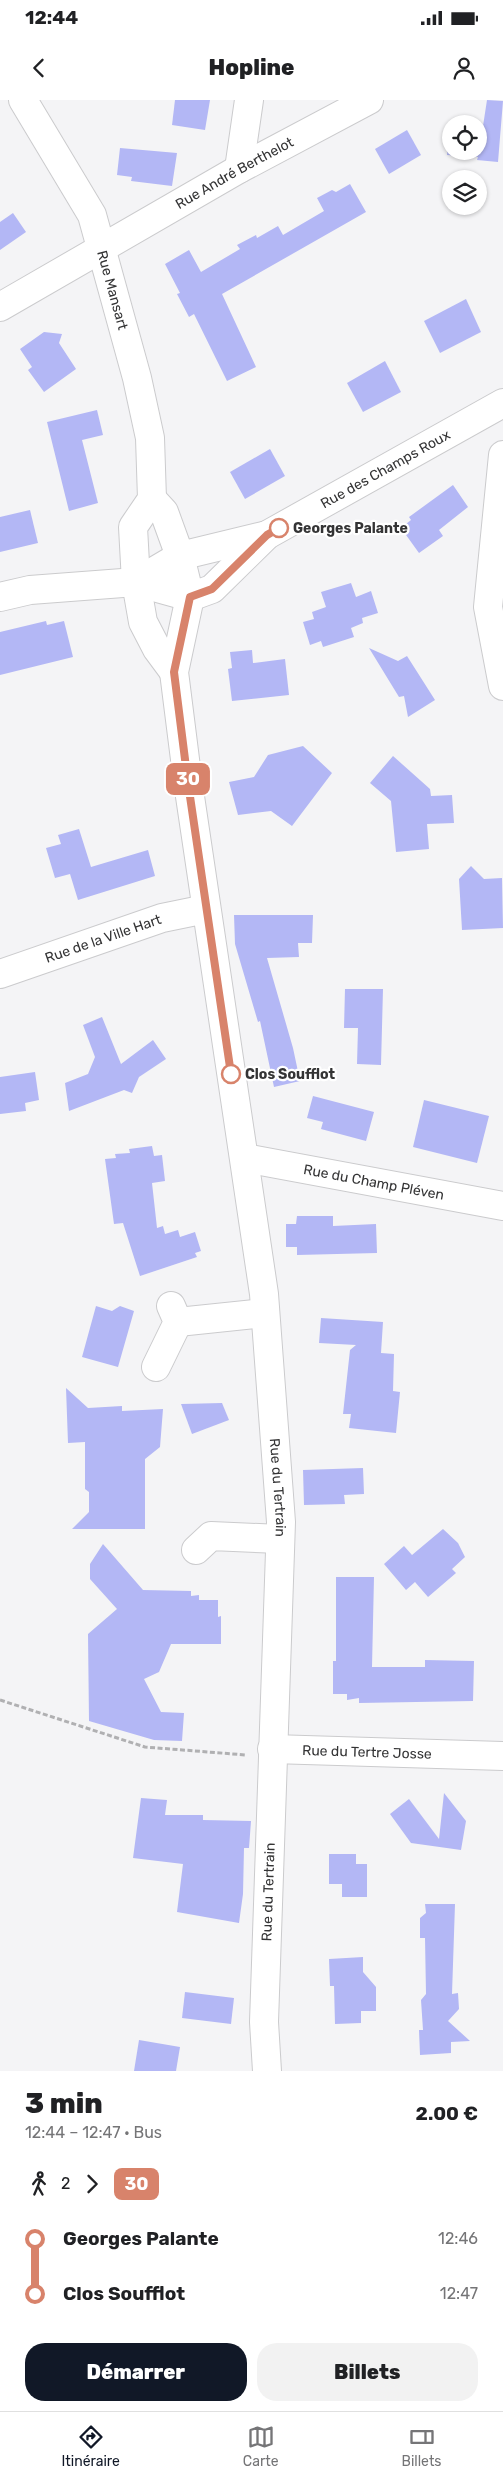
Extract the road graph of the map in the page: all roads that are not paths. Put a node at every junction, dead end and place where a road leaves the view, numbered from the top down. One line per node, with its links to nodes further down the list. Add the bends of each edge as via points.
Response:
1 (23, 100): 5 (street, Rue Mansart, via 92,215)
2 (249, 100): 4 (street)
3 (369, 100): 4 (street, Rue André Berthelot)
4 (239, 169): 5 (street, Rue André Berthelot)
5 (101, 248): 6 (street, Rue André Berthelot); 9 (street, Rue Mansart, via 148,429)
6 (0, 307)
7 (503, 403): 10 (street, Rue des Champs Roux)
8 (503, 455): 16 (street, via 488,607)
9 (152, 499): 11 (street, via 164,512); 12 (street, via 133,527)
10 (267, 535): 11 (street, Rue des Champs Roux); 14 (street, Rue des Champs Roux, via 212,589)
11 (180, 556): 12 (street, Rue des Champs Roux); 14 (street)
12 (136, 582): 13 (street, via 30,590); 14 (street); 15 (street, via 143,622)
13 (0, 597)
14 (190, 597): 15 (street)
15 (174, 672): 17 (street)
16 (503, 686)
17 (206, 909): 18 (street, Rue de la Ville Hart, via 162,918); 19 (street, Rue du Tertrain)
18 (0, 974)
19 (245, 1158): 20 (street, Rue du Champ Pléven); 21 (street, Rue du Tertrain)
20 (503, 1206)
21 (265, 1313): 22 (street, via 174,1314); 24 (street, Rue du Tertrain)
22 (156, 1367)
23 (202, 1537): 24 (street)
24 (280, 1539): 25 (street, Rue du Tertrain)
25 (272, 1753): 26 (street, Rue du Tertre Josse); 27 (street, Rue du Tertrain, via 264,2022)
26 (503, 1756)
27 (267, 2071)

